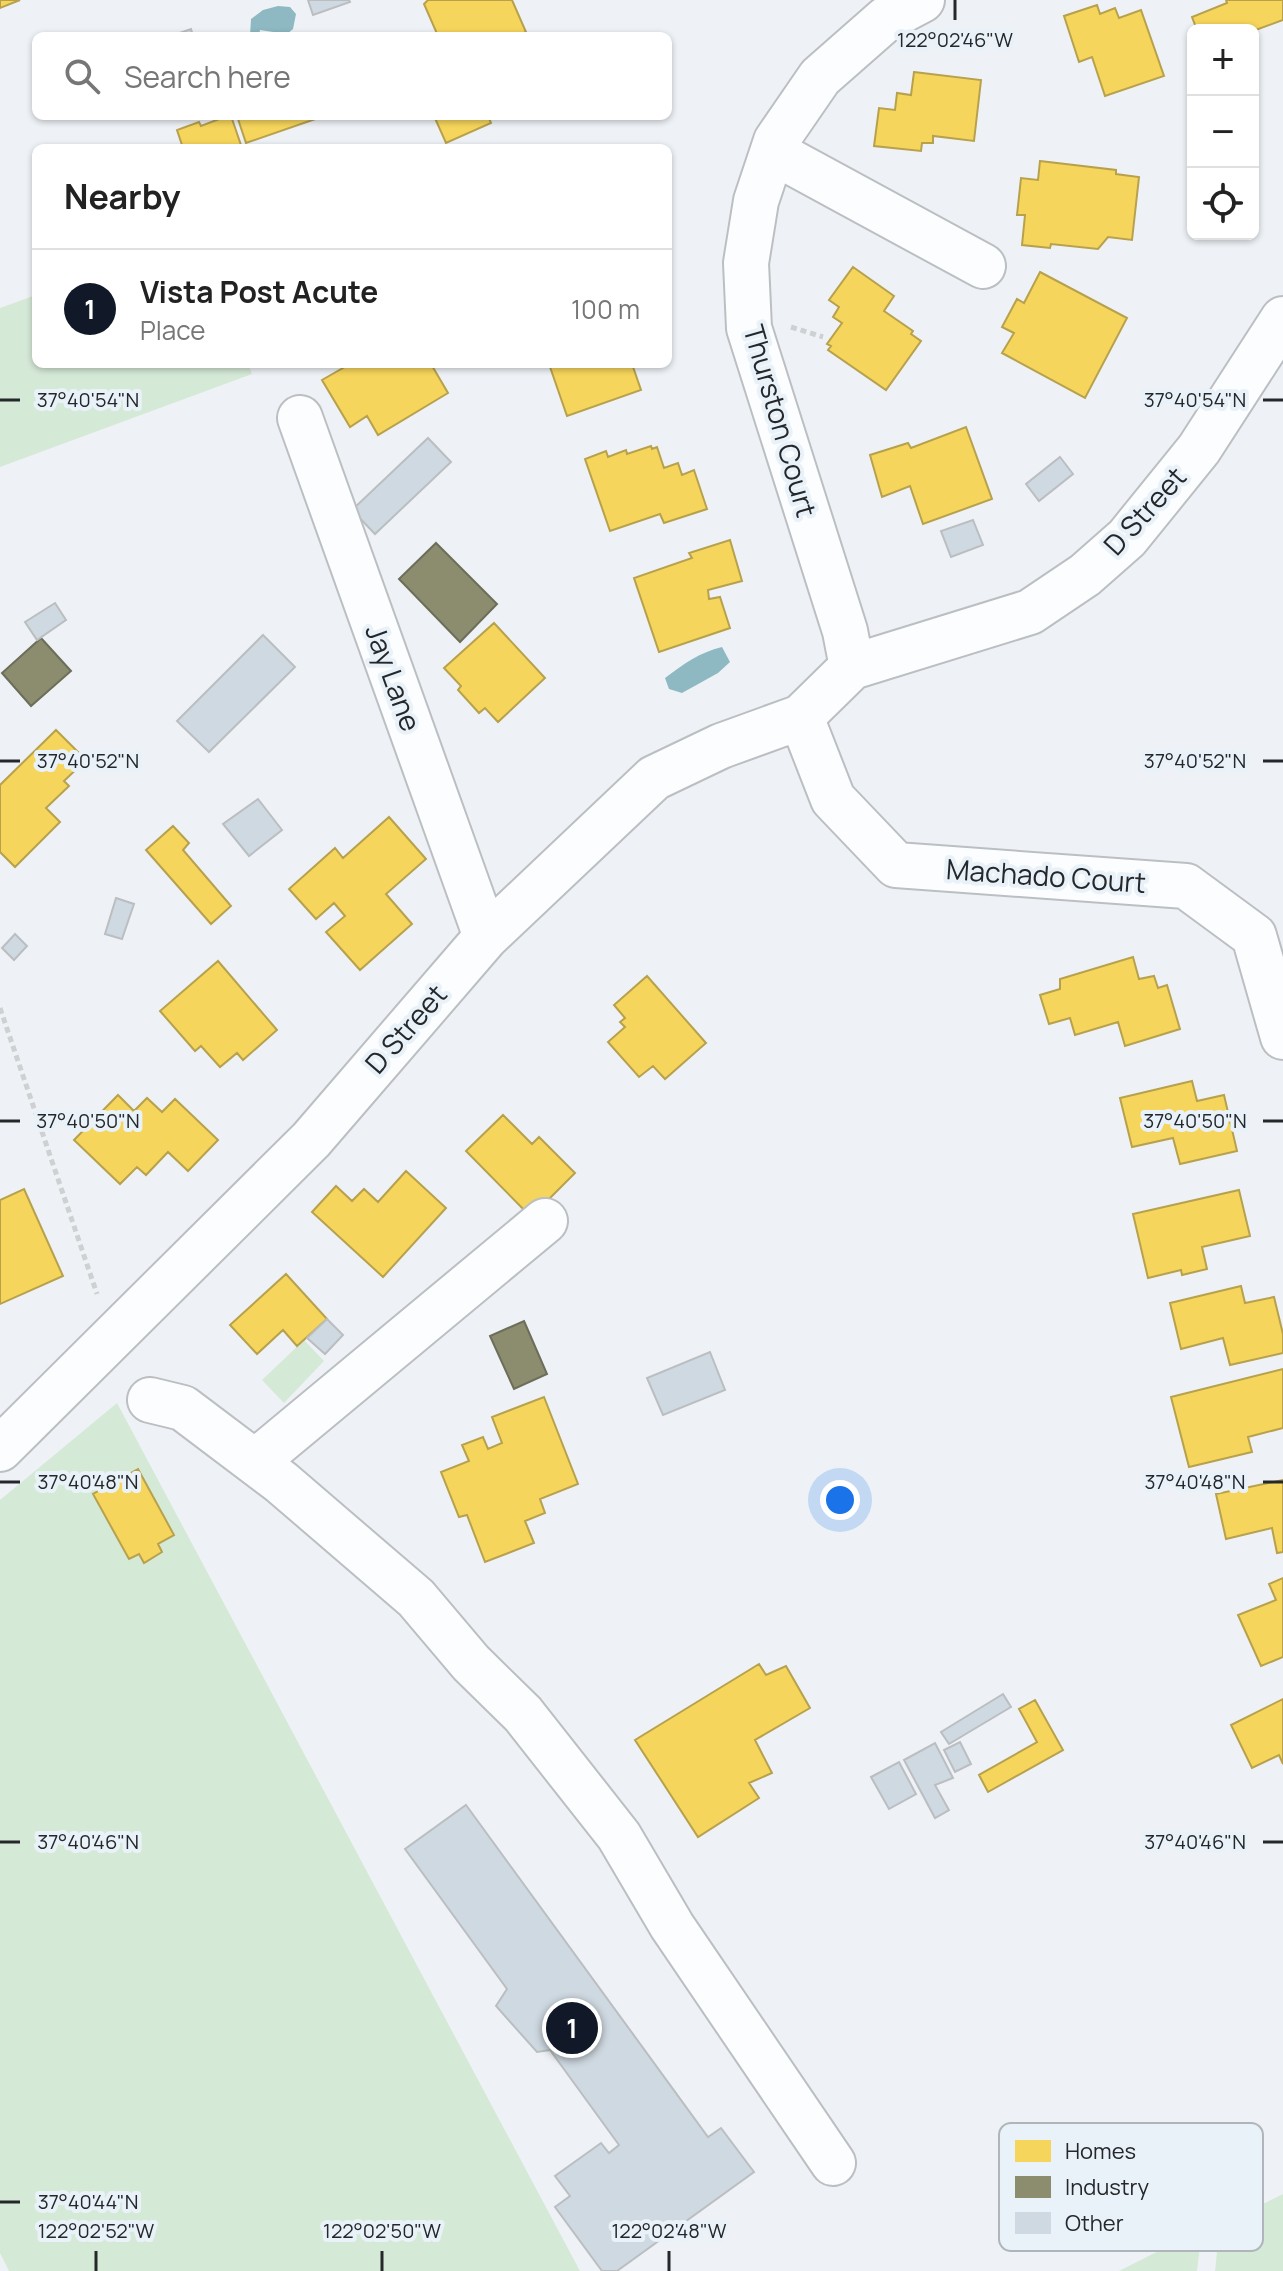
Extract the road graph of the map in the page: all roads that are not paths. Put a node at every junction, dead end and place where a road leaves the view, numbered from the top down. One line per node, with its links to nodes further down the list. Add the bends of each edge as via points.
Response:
1 (922, 0): 2 (street, Thurston Court, via 886,19 820,77)
2 (773, 152): 3 (street); 6 (street, Thurston Court, via 756,201 746,263 749,328)
3 (983, 266)
4 (1283, 319): 6 (street, D Street, via 1199,449 1127,538 1085,575 1030,612)
5 (300, 418): 8 (street, Jay Lane)
6 (852, 667): 7 (street, D Street)
7 (801, 717): 8 (street, D Street, via 654,778); 9 (street, Machado Court, via 833,799 896,865 1186,886 1254,936)
8 (486, 937): 12 (street, D Street, via 311,1140)
9 (1283, 1037)
10 (545, 1221): 13 (street)
11 (150, 1400): 13 (street, via 183,1408)
12 (0, 1449)
13 (255, 1462): 14 (street, via 416,1598 523,1714 619,1836 672,1926)
14 (833, 2163)

